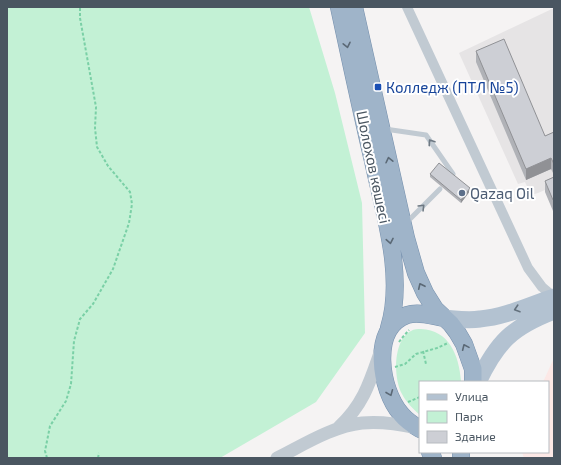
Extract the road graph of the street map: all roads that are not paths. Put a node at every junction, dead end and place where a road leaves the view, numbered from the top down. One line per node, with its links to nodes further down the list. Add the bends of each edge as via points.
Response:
1 (339, 7): 11 (highway, Шолохов көшесі, one-way to 11, via 390,241 395,305)
2 (354, 7): 4 (highway, Шолохов көшесі)
3 (407, 7): 8 (street, via 528,268 542,287)
4 (382, 128): 5 (lane, one-way to 4, via 426,135); 7 (highway, Шолохов көшесі, one-way to 4)
5 (453, 174)
6 (440, 189): 7 (lane, one-way to 6)
7 (404, 226): 10 (highway, Шолохов көшесі, one-way to 7, via 425,293 416,274)
8 (554, 297): 10 (main road, one-way to 10, via 481,319)
9 (554, 311): 13 (main road, via 515,330 496,348)
10 (443, 318): 11 (highway, via 418,313 407,315 397,321); 12 (highway, Шолохов көшесі, one-way to 10, via 473,369 464,344 451,324)
11 (391, 337): 14 (street, via 366,392 356,409); 15 (highway, Шолохов көшесі, one-way to 15, via 382,354 386,384 400,413)
12 (473, 381)
13 (479, 381)
14 (338, 428): 16 (street, via 363,423 397,424); 17 (street)
15 (419, 428)
16 (419, 429)
17 (276, 458)

